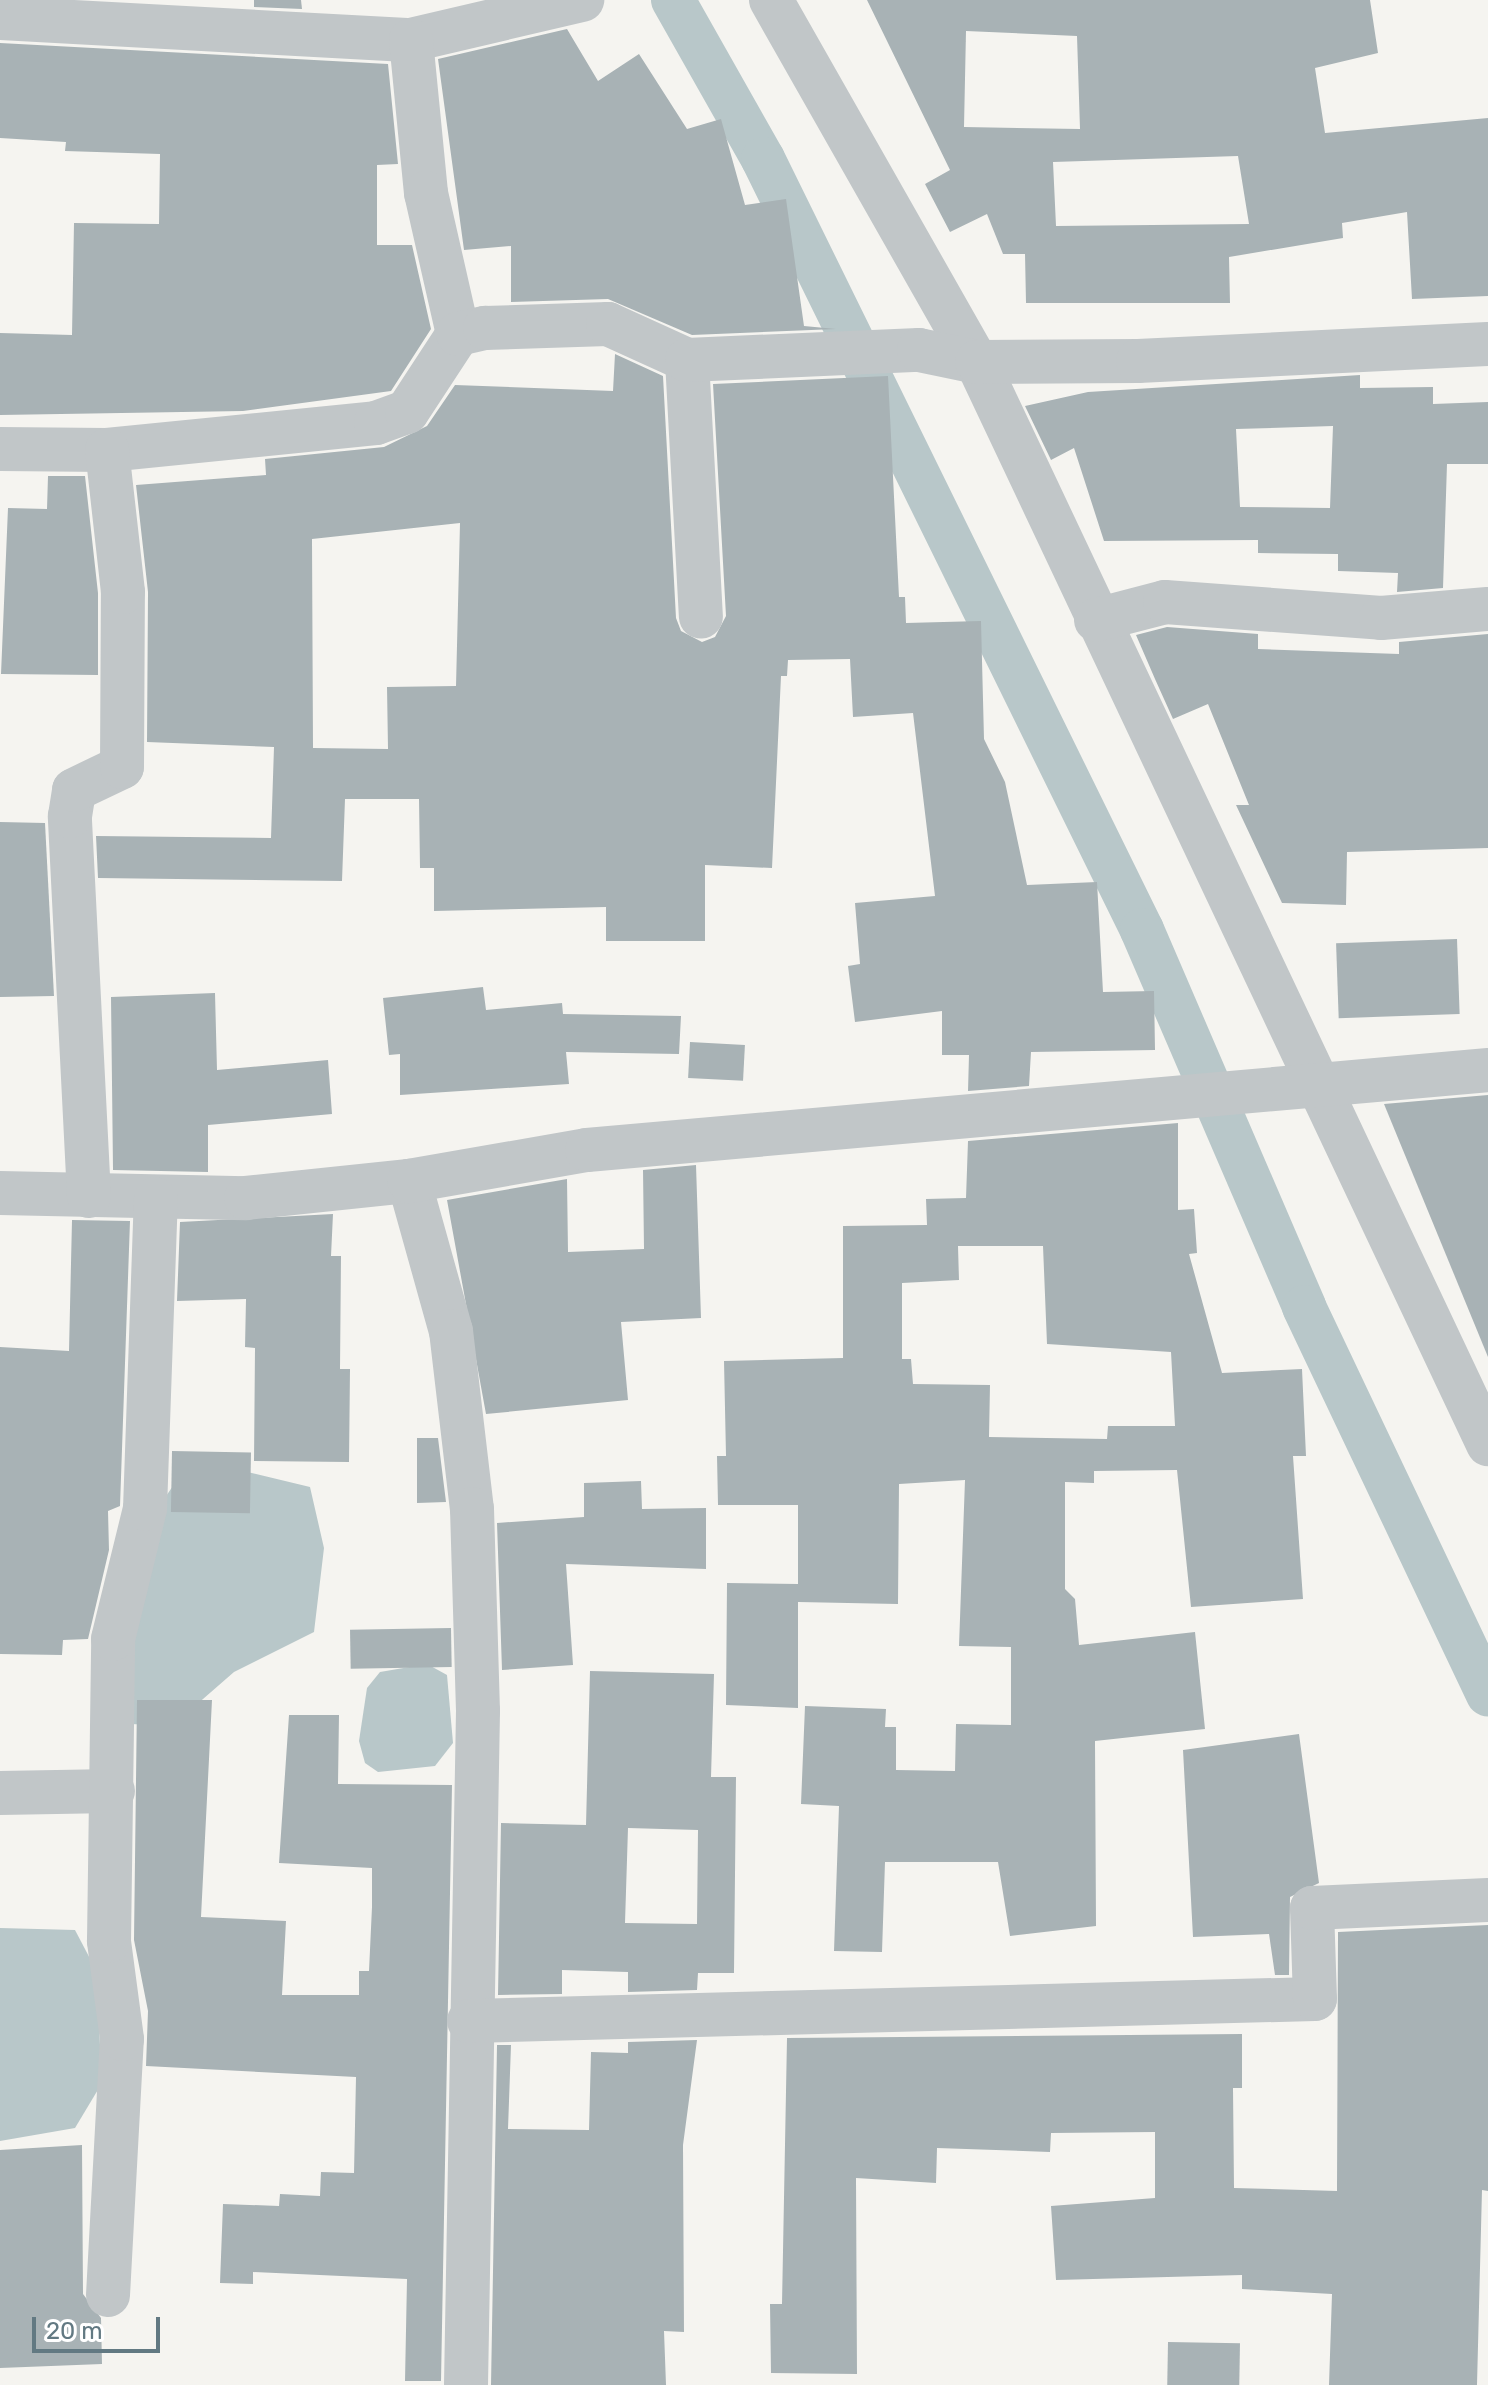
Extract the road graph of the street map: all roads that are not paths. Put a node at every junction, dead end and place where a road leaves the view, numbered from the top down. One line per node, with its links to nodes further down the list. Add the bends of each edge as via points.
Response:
1 (582, 0): 4 (street)
2 (771, 0): 8 (street)
3 (0, 18): 4 (street)
4 (411, 40): 5 (street, via 426,193)
5 (458, 334): 7 (street, via 608,324); 10 (street, via 407,412 376,423)
6 (1488, 344): 8 (street)
7 (687, 360): 8 (street, via 919,350); 12 (street)
8 (977, 362): 13 (street)
9 (0, 449): 10 (street)
10 (107, 450): 18 (street, via 123,592 122,767 74,790 70,816)
11 (1488, 609): 13 (street, via 1381,618 1165,602)
12 (701, 617)
13 (1096, 620): 15 (street)
14 (1488, 1070): 15 (street)
15 (1314, 1085): 16 (street, via 1264,1094 587,1150); 20 (street)
16 (409, 1181): 19 (street); 24 (street, via 451,1331 472,1509 478,1711)
17 (0, 1193): 18 (street)
18 (89, 1196): 19 (street)
19 (156, 1199): 21 (street, via 145,1509 113,1639)
20 (1488, 1444)
21 (113, 1791): 22 (street); 25 (street, via 109,1941 122,2039)
22 (0, 1793)
23 (1488, 1900): 24 (street, via 1312,1908 1315,1999)
24 (469, 2021): 26 (street)
25 (108, 2295)
26 (466, 2385)

